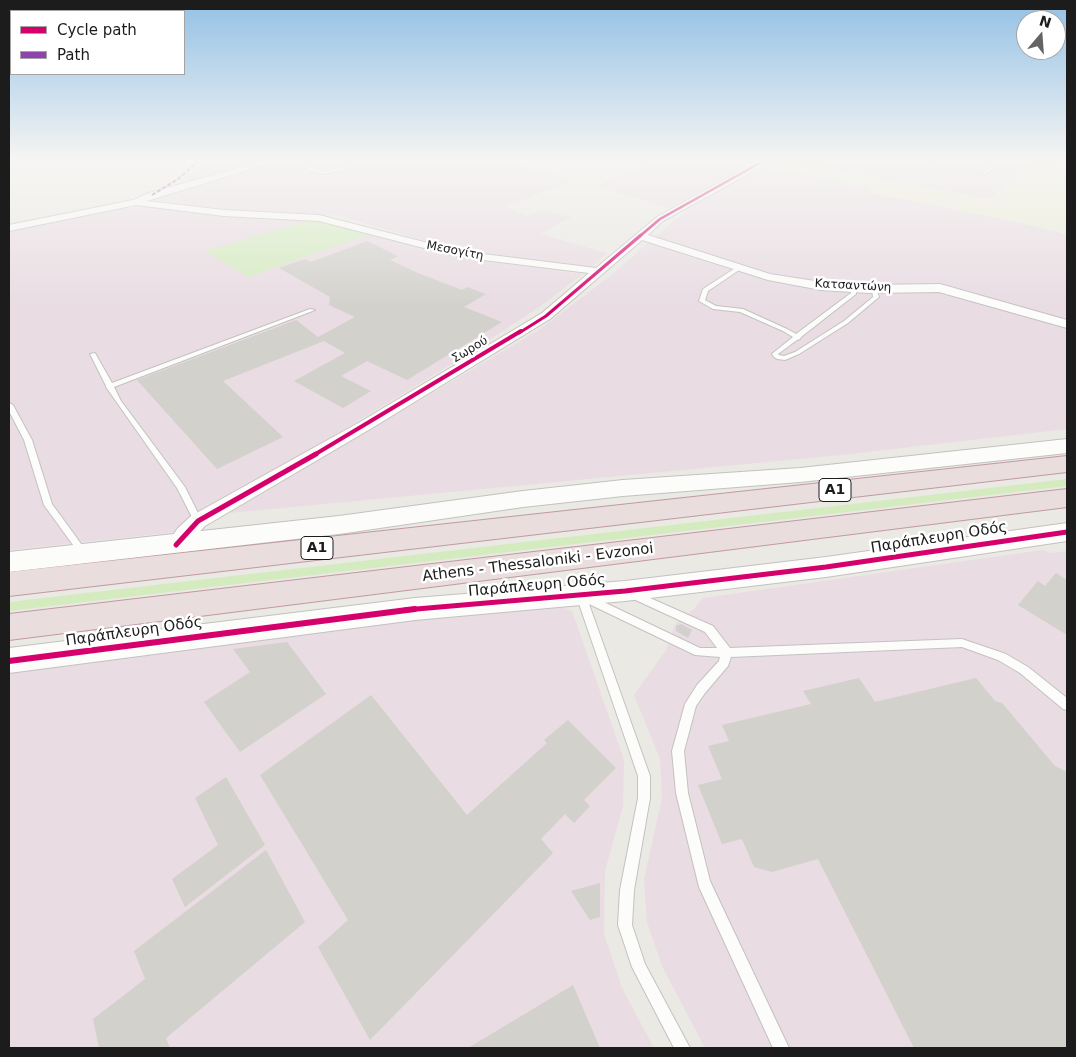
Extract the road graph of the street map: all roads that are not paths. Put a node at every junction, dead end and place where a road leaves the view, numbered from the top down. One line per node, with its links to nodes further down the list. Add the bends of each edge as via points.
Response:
1 (100, 209): 4 (street)
2 (195, 209): 7 (street, Μεσογίτη, via 319,218 459,254)
3 (676, 209): 5 (street, Σωρού)
4 (9, 228)
5 (641, 236): 6 (street, Κατσαντώνη); 7 (street, Σωρού)
6 (740, 267): 8 (street, Κατσαντώνη, via 768,277); 12 (lane, via 705,290 702,301 715,308 741,310)
7 (597, 271): 19 (street, Σωρού, via 546,316 366,425)
8 (853, 288): 9 (street, Κατσαντώνη); 12 (lane, via 854,293)
9 (874, 289): 11 (street, Κατσαντώνη, via 940,288); 12 (lane, via 876,297 846,322 798,353 777,357 776,354)
10 (312, 310): 14 (lane)
11 (1067, 324)
12 (798, 338)
13 (93, 354): 14 (lane)
14 (109, 387): 19 (lane, via 181,487)
15 (9, 405): 22 (lane, via 28,440 48,505)
16 (1067, 446): 21 (street, via 800,475 523,499)
17 (1067, 464): 24 (highway, Α1)
18 (1067, 498): 27 (highway, Athens - Thessaloniki - Evzonoi)
19 (198, 521): 21 (street, Σωρού)
20 (1067, 532): 25 (street, Παράπλευρη Οδός, via 865,562)
21 (176, 545): 22 (street)
22 (85, 554): 23 (street)
23 (9, 562)
24 (9, 584)
25 (626, 591): 26 (street, Παράπλευρη Οδός); 28 (lane, via 709,629)
26 (581, 595): 28 (lane, via 699,652); 29 (street, Παράπλευρη Οδός, via 396,611); 31 (lane, via 644,776 644,798 626,890 625,925 639,967)
27 (9, 627)
28 (727, 654): 30 (lane, via 962,643 1002,657 1024,670); 32 (lane, via 724,664 691,704 683,728 678,751 682,793 704,882)
29 (9, 661)
30 (1067, 705)
31 (682, 1048)
32 (781, 1048)

